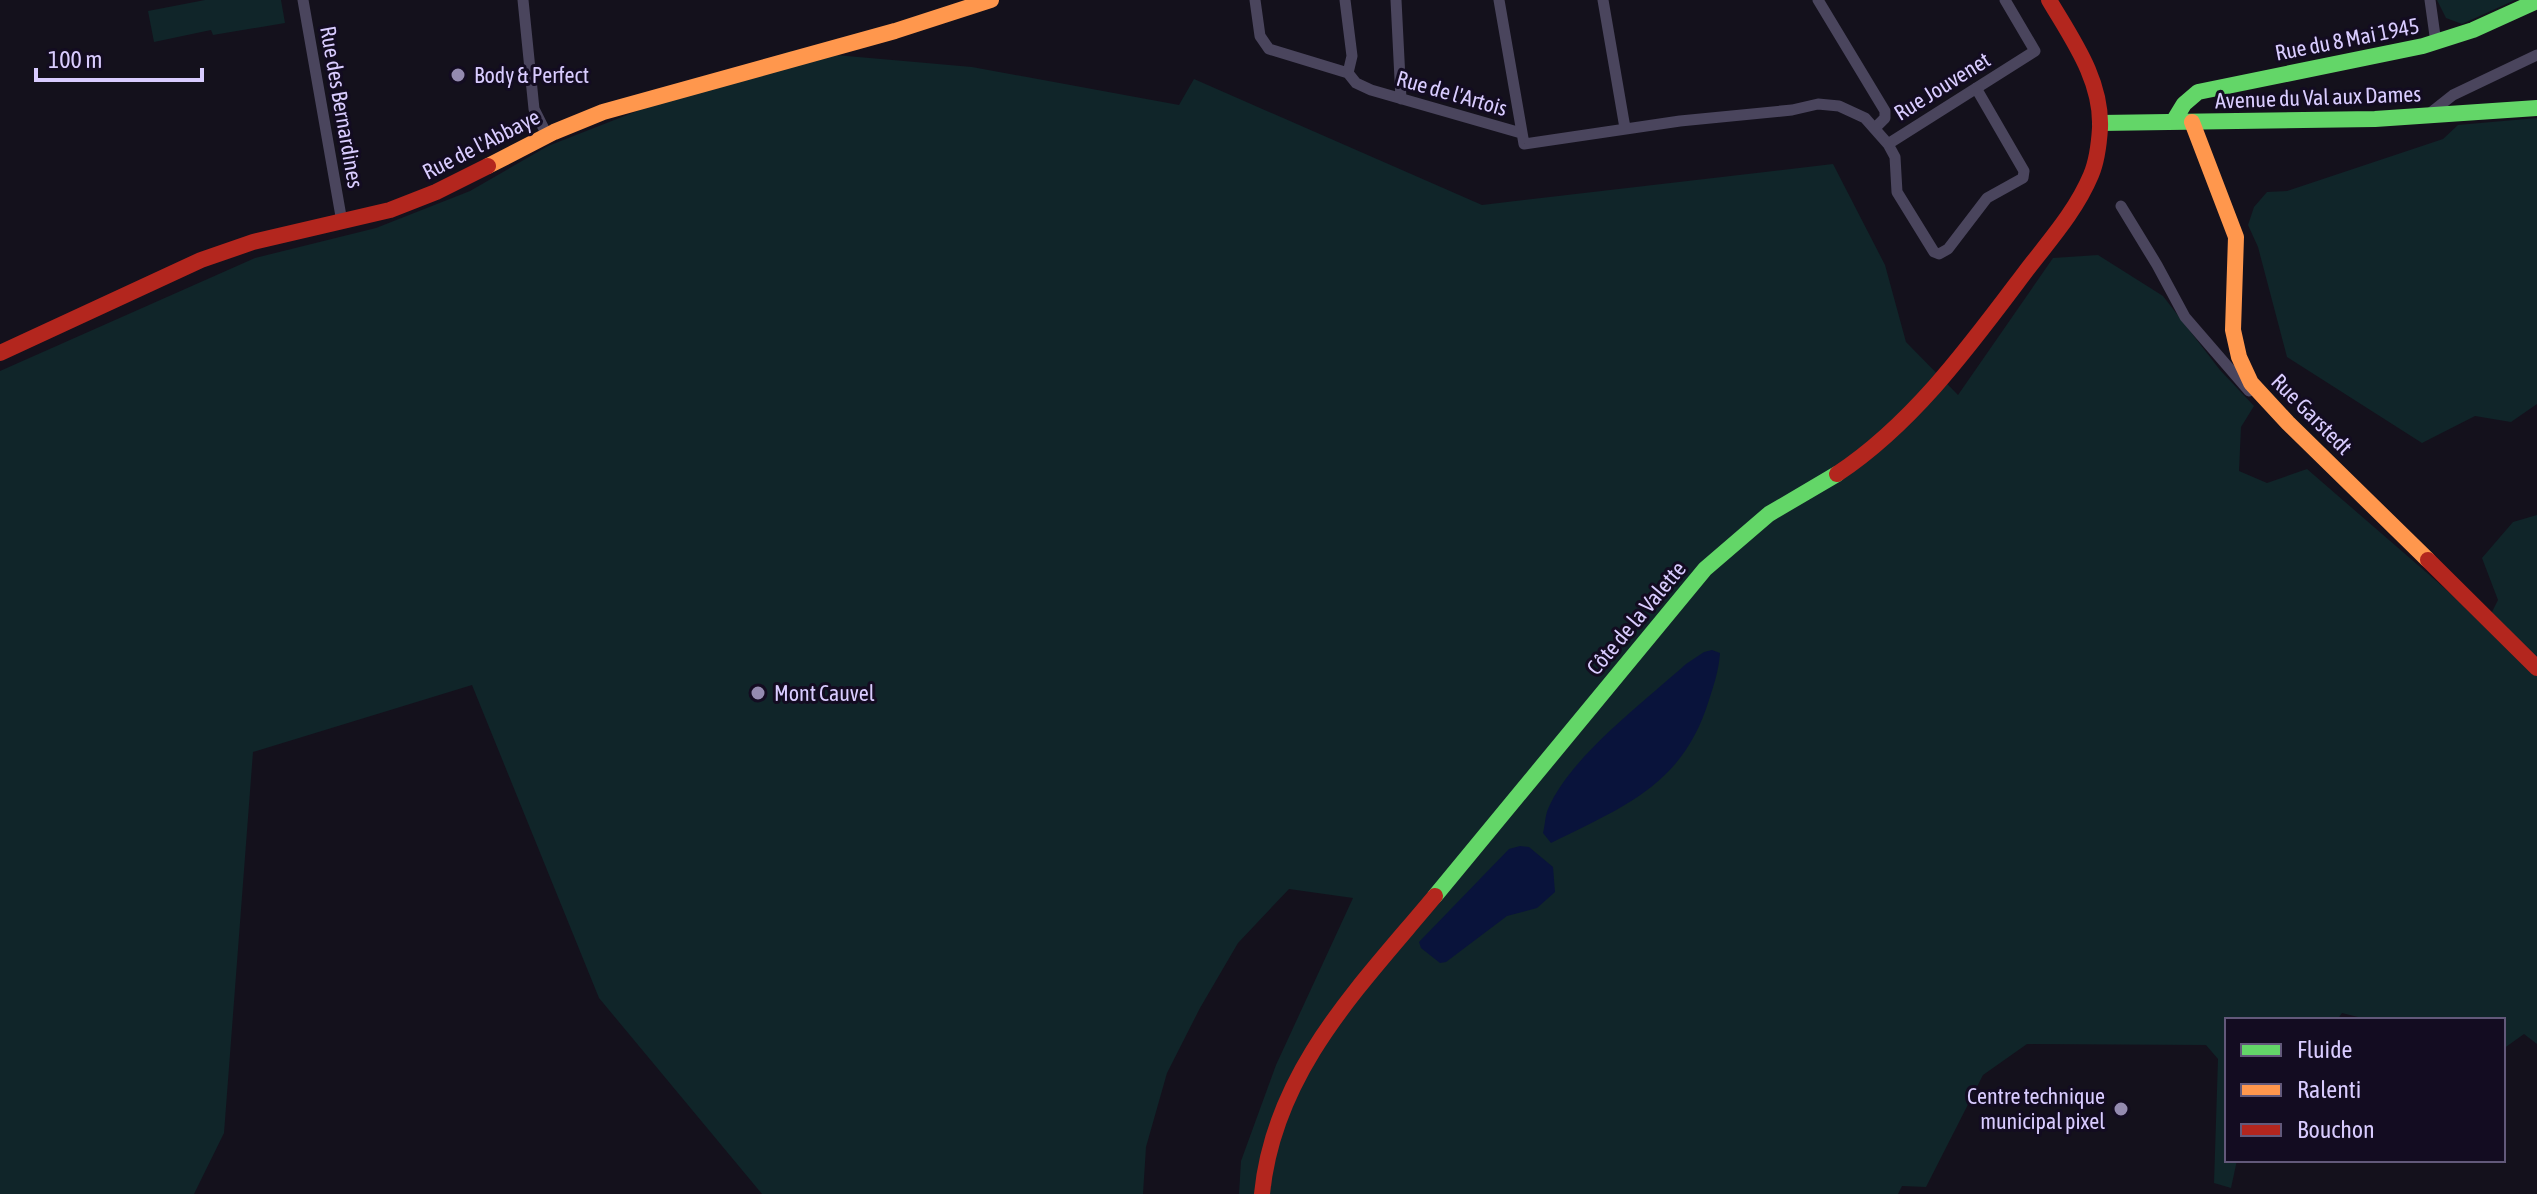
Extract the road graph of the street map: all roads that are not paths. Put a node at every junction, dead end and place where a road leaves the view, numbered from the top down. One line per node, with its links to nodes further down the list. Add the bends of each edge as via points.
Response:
1 (303, 0): 31 (street, Rue des Bernardines)
2 (523, 0): 28 (street, via 534,109)
3 (991, 0): 28 (street, Rue de l'Abbaye, via 891,34 626,104)
4 (1255, 0): 16 (street, Rue de l'Artois, via 1264,44)
5 (1345, 0): 16 (street, via 1352,56)
6 (1396, 0): 18 (street)
7 (1499, 0): 27 (street)
8 (1603, 0): 25 (street)
9 (1818, 0): 26 (street, via 1885,111)
10 (2005, 0): 17 (street, Rue Jouvenet, via 2035,51)
11 (2049, 0): 24 (street, via 2086,65)
12 (2430, 0): 14 (street)
13 (2537, 1): 14 (street, Rue du 8 Mai 1945)
14 (2436, 43): 22 (street, Rue du 8 Mai 1945, via 2198,92)
15 (2537, 55): 20 (street, via 2453,95)
16 (1348, 73): 18 (street, Rue de l'Artois, via 1363,87)
17 (1976, 88): 29 (street, Rue Jouvenet); 29 (street, via 2024,171 2023,178 1987,198 1939,254 1897,192 1895,157)
18 (1401, 99): 27 (street, Rue de l'Artois)
19 (2537, 108): 20 (street, Avenue du Val aux Dames)
20 (2425, 117): 23 (street, Avenue du Val aux Dames)
21 (1680, 121): 25 (street, Rue de l'Artois); 26 (street, Rue Jouvenet, via 1818,104 1850,109)
22 (2173, 122): 23 (street, Avenue du Val aux Dames); 24 (street, Avenue du Val aux Dames)
23 (2192, 122): 33 (street, Rue Garstedt, via 2235,232 2233,330 2244,371)
24 (2100, 123): 35 (street, Côte de la Valette, via 2091,175 2064,222 1942,377 1897,426 1849,466 1753,525 1705,569 1338,1013 1284,1100 1270,1136)
25 (1625, 128): 27 (street, Rue de l'Artois, via 1527,145)
26 (1875, 128): 29 (street, Rue Jouvenet)
27 (1521, 133)
28 (547, 135): 31 (street, Rue de l'Abbaye, via 428,196)
29 (1888, 144)
30 (2121, 206): 33 (street, via 2185,317 2251,392)
31 (342, 222): 32 (street, Rue de l'Abbaye, via 273,236 196,262)
32 (0, 353)
33 (2261, 396): 34 (street, Rue Garstedt)
34 (2537, 668)
35 (1262, 1194)

